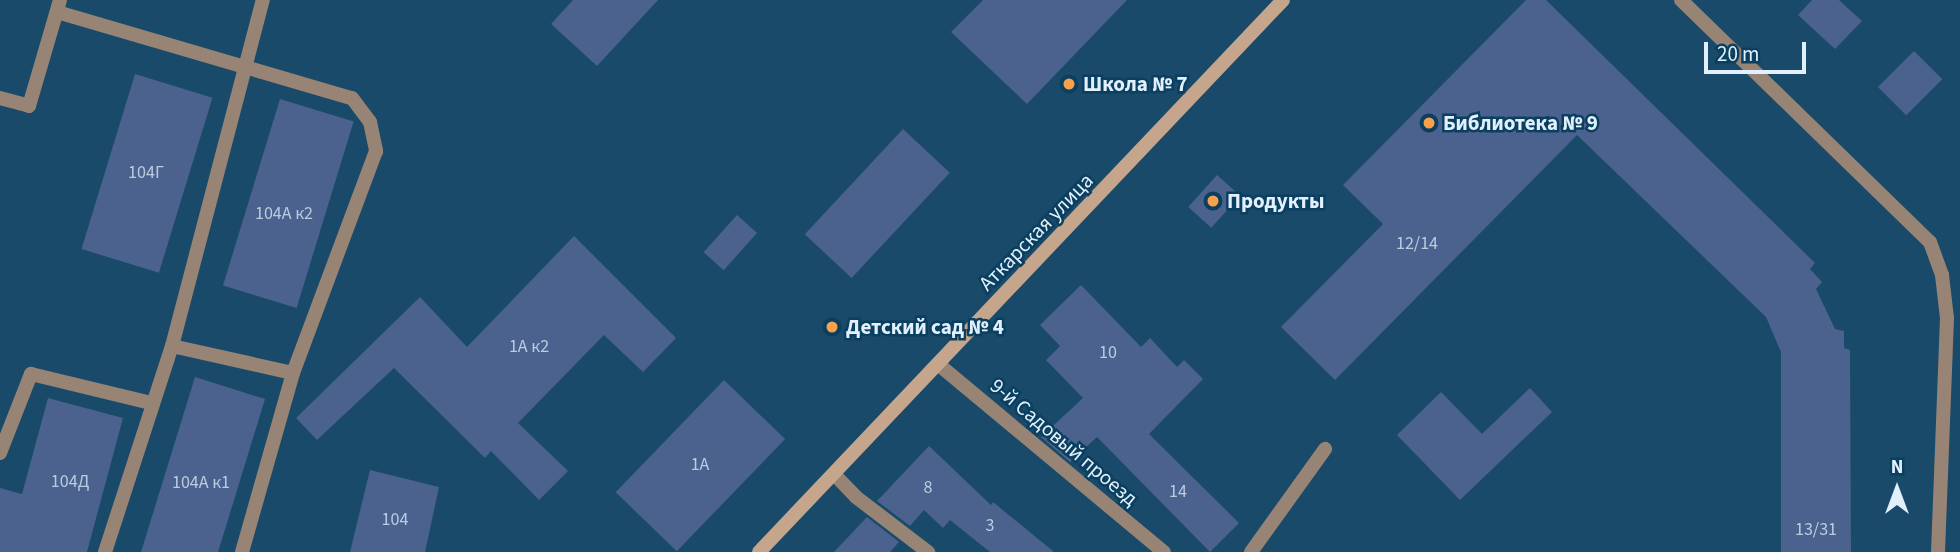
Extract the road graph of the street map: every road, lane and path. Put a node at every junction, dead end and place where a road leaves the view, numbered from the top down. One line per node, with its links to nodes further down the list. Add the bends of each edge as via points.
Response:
1 (263, 0): 5 (street)
2 (1283, 0): 8 (main road, Аткарская улица)
3 (1681, 0): 20 (street, via 1930,242 1942,275 1947,318)
4 (58, 6): 5 (street); 6 (street, via 29,106)
5 (243, 68): 7 (street); 9 (street, via 352,98 370,121 376,151)
6 (0, 98)
7 (172, 346): 9 (street); 10 (street)
8 (938, 364): 13 (main road, Аткарская улица); 18 (street, 9-й Садовый проезд)
9 (293, 373): 15 (street)
10 (151, 403): 12 (street, via 31,374); 14 (street)
11 (1325, 449): 19 (street)
12 (0, 453)
13 (834, 474): 16 (main road, Аткарская улица); 17 (street, via 856,497)
14 (104, 552)
15 (242, 552)
16 (759, 552)
17 (928, 552)
18 (1164, 552)
19 (1251, 552)
20 (1938, 552)

